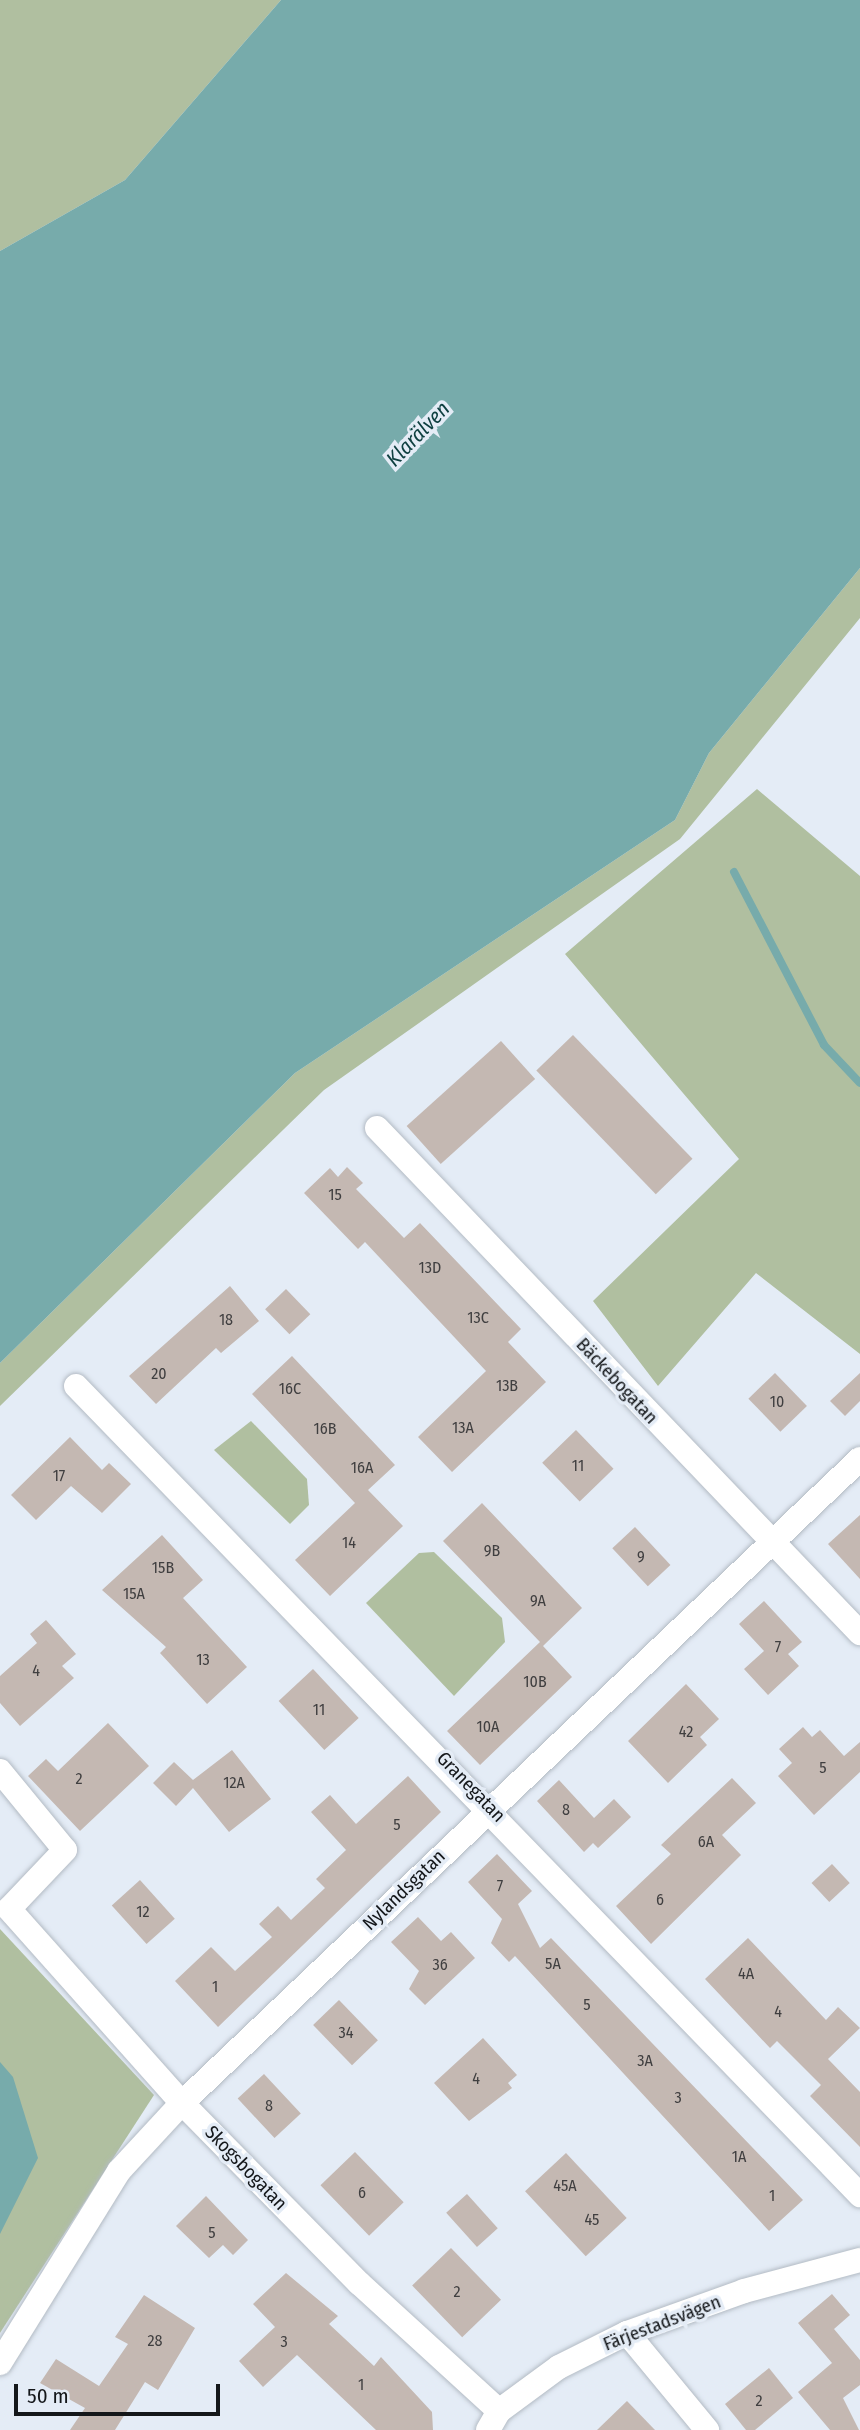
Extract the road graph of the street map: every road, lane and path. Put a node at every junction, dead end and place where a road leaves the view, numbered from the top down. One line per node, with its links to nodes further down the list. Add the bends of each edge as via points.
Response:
1 (377, 1128): 4 (street, Bäckebogatan)
2 (76, 1386): 7 (street, Granegatan)
3 (860, 1460): 4 (street, Nylandsgatan)
4 (768, 1542): 5 (street, Bäckebogatan); 7 (street, Nylandsgatan)
5 (860, 1633)
6 (0, 1771): 8 (street, Skogsbogatan, via 65,1850 9,1909)
7 (491, 1807): 8 (street, Nylandsgatan); 9 (street, Granegatan)
8 (182, 2103): 12 (street, Nylandsgatan, via 119,2171); 13 (street, Skogsbogatan)
9 (860, 2195)
10 (860, 2260): 11 (street, Färjestadsvägen, via 744,2291)
11 (627, 2333): 13 (street, Färjestadsvägen, via 559,2367); 14 (street)
12 (0, 2363)
13 (494, 2421)
14 (707, 2430)

